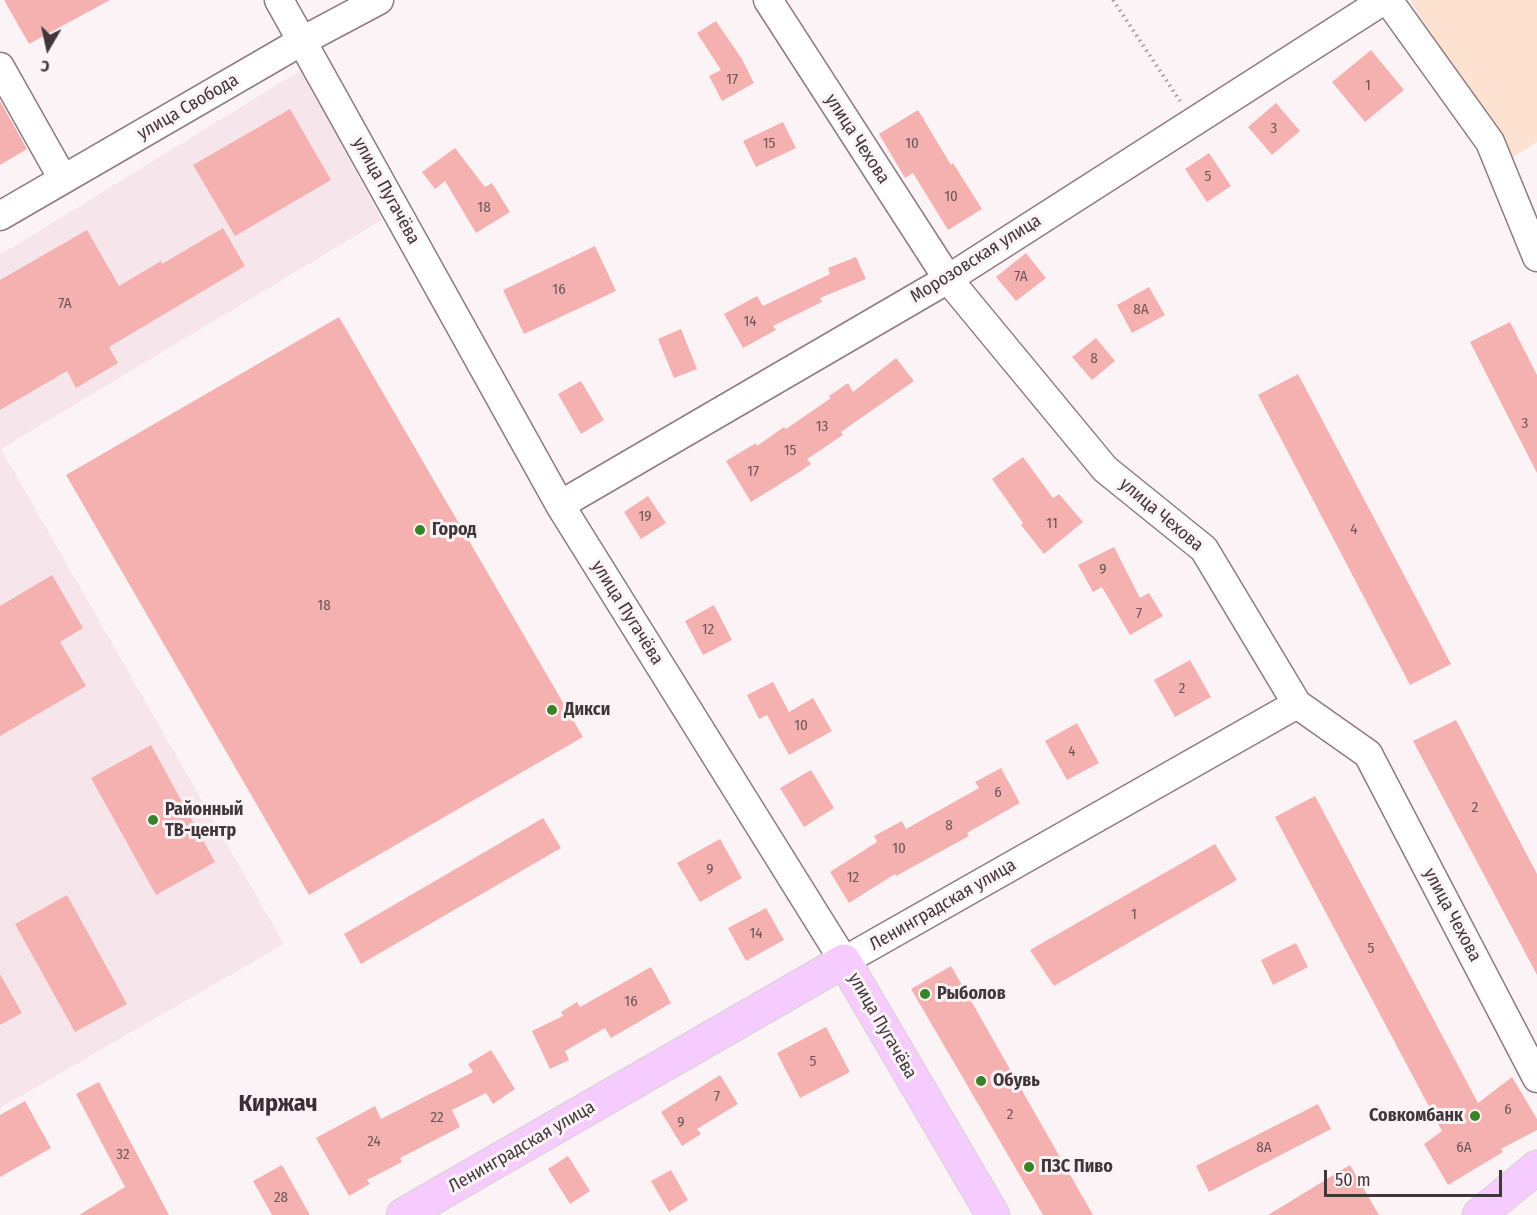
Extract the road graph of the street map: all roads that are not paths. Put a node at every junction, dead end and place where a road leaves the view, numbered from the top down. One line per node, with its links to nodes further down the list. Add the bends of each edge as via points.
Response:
1 (279, 0): 6 (street, улица Пугачёва)
2 (379, 0): 6 (street, улица Свобода)
3 (768, 0): 11 (street, улица Чехова)
4 (1384, 0): 11 (street, Морозовская улица)
5 (1389, 0): 10 (street, via 1490,142)
6 (302, 41): 8 (street, улица Свобода); 12 (street, улица Пугачёва)
7 (0, 67): 8 (street)
8 (63, 179): 9 (street, улица Свобода)
9 (0, 216)
10 (1537, 257)
11 (948, 279): 12 (street, Морозовская улица); 13 (street, улица Чехова, via 1106,469 1204,549)
12 (560, 505): 14 (street, улица Пугачёва)
13 (1297, 704): 14 (street, Ленинградская улица); 15 (street, улица Чехова, via 1368,754)
14 (844, 962): 17 (main road, Ленинградская улица); 18 (main road, улица Пугачёва)
15 (1537, 1078)
16 (1537, 1167): 19 (main road)
17 (423, 1210)
18 (993, 1215)
19 (1479, 1215)

